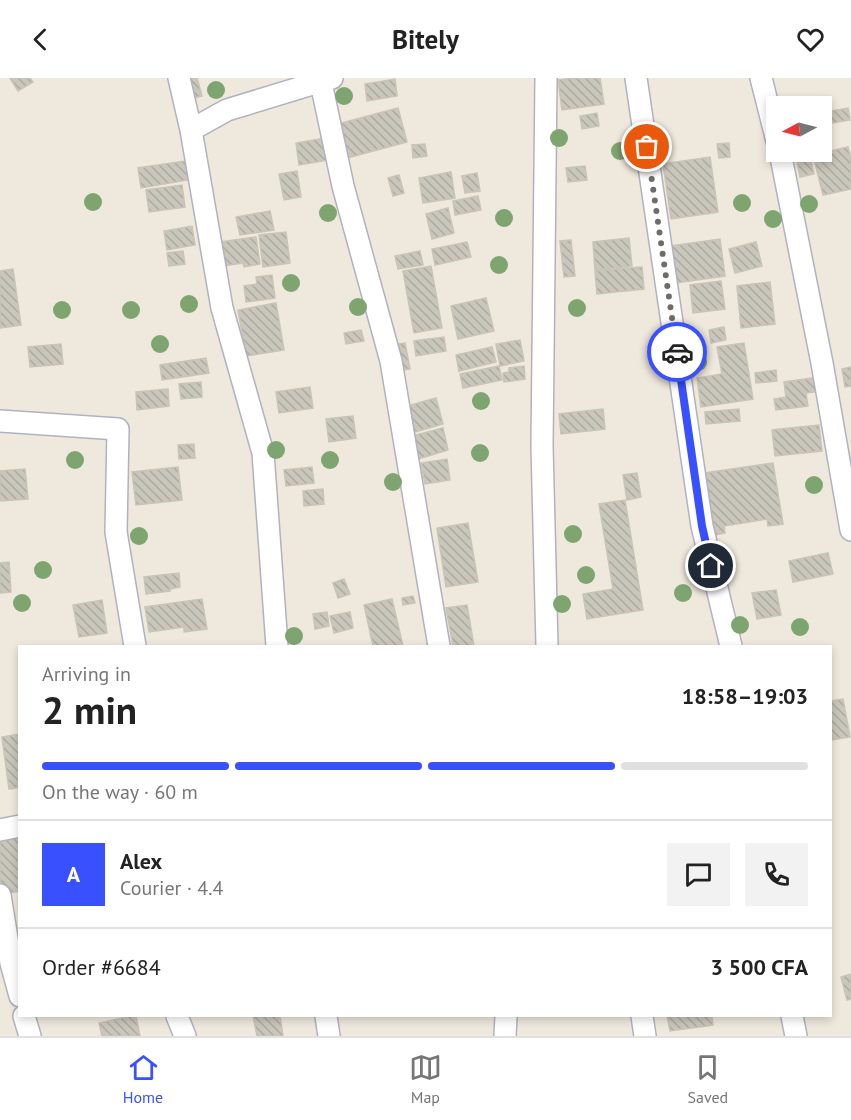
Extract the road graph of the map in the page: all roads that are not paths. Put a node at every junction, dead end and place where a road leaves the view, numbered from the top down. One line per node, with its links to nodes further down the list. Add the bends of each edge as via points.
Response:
1 (179, 78): 7 (street)
2 (546, 78): 14 (street, via 542,446)
3 (636, 78): 15 (street, via 702,526)
4 (761, 78): 6 (street)
5 (325, 79): 7 (street, via 227,110); 13 (street, via 343,186 391,361)
6 (766, 98)
7 (190, 130): 12 (street, via 222,308 263,453)
8 (782, 162): 10 (street)
9 (0, 421): 11 (street, via 118,429 116,532)
10 (851, 530)
11 (135, 645)
12 (277, 645)
13 (439, 645)
14 (547, 645)
15 (730, 645)
16 (18, 826): 17 (street)
17 (0, 830)
18 (0, 895): 19 (street)
19 (18, 989)
20 (24, 1017): 26 (street)
21 (177, 1017): 27 (street)
22 (326, 1017): 28 (street)
23 (506, 1017): 29 (street)
24 (642, 1017): 30 (street)
25 (792, 1017): 31 (street)
26 (30, 1036)
27 (185, 1036)
28 (329, 1036)
29 (506, 1036)
30 (645, 1036)
31 (796, 1036)

